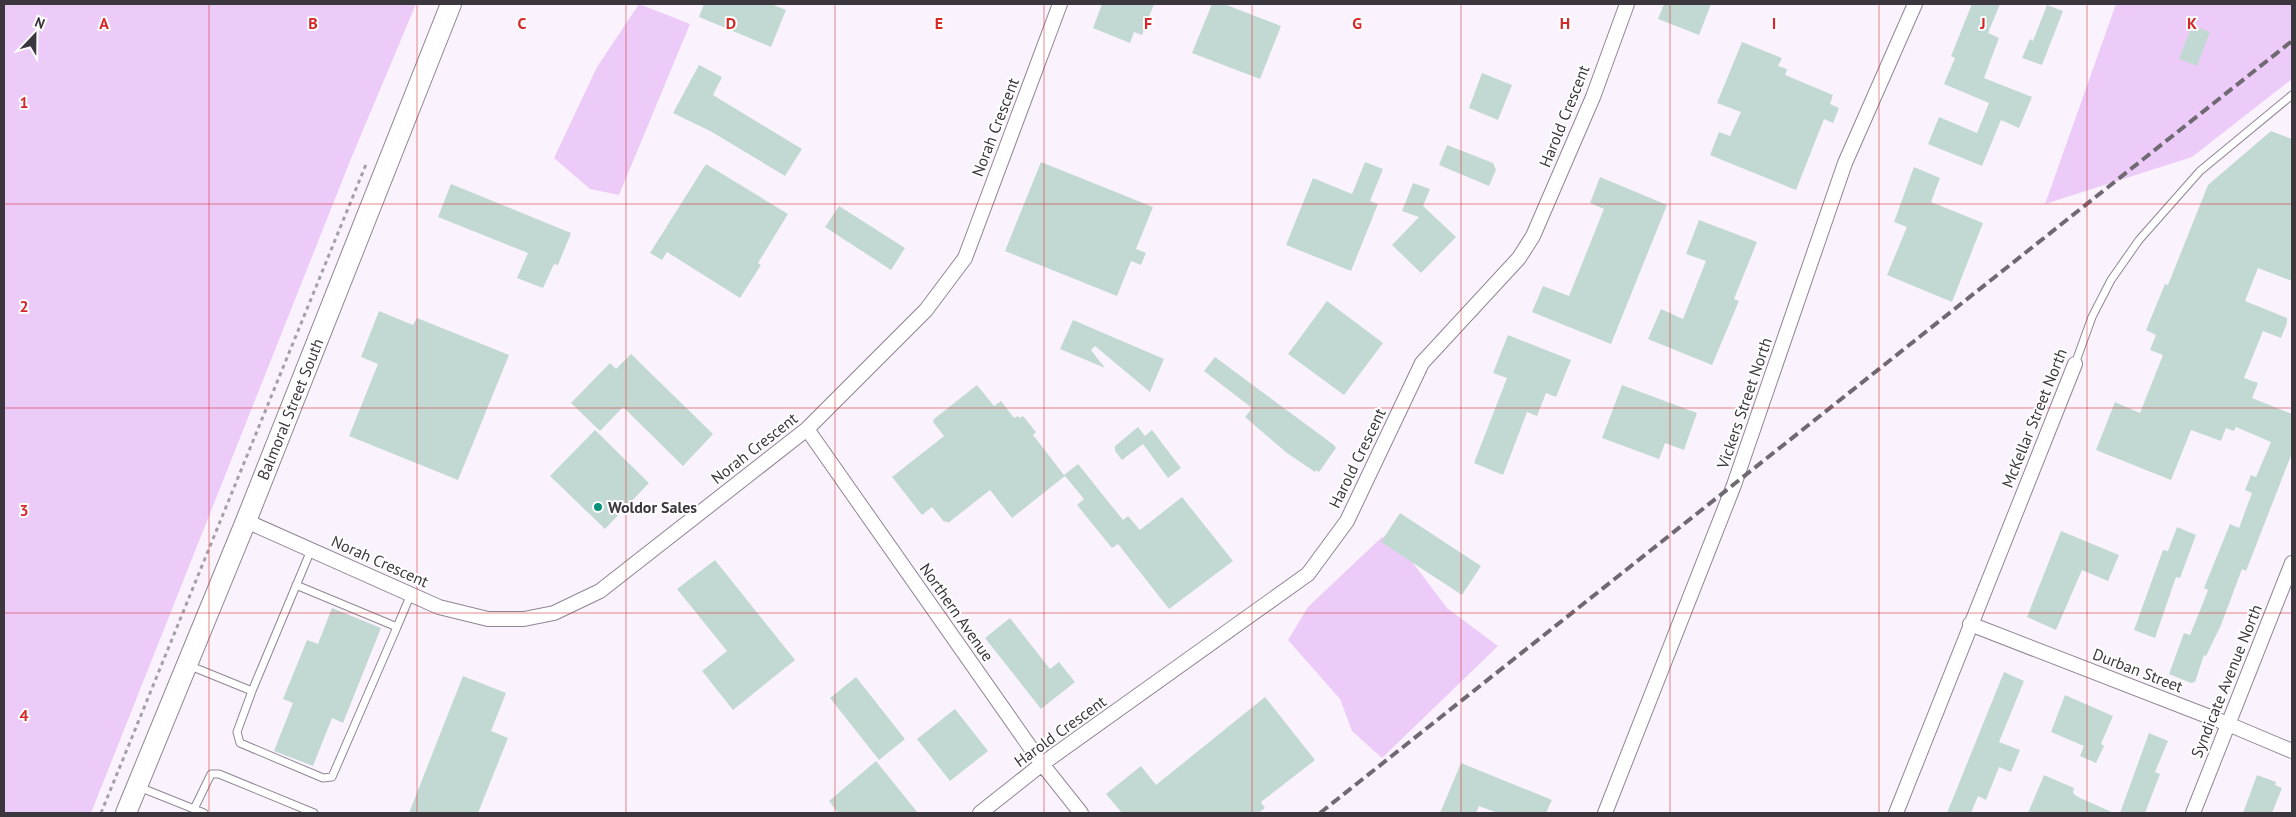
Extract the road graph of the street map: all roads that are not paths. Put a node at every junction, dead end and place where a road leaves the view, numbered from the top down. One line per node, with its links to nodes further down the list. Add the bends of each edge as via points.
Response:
1 (451, 4): 8 (main road, Balmoral Street South)
2 (1060, 4): 7 (street, Norah Crescent, via 965,258 926,310)
3 (1627, 4): 19 (street, Harold Crescent, via 1533,236 1519,258 1422,363 1347,521 1308,574)
4 (1915, 4): 27 (street, Vickers Street North, via 1845,163 1734,485)
5 (2292, 95): 6 (lane, McKellar Street North, via 2200,171 2139,240 2111,280 2092,317)
6 (2075, 364): 13 (street, McKellar Street North)
7 (807, 430): 12 (street, Norah Crescent, via 600,592 554,613 488,619 440,607); 19 (street, Northern Avenue)
8 (246, 521): 9 (street, Norah Crescent); 15 (main road, Balmoral Street South)
9 (311, 550): 11 (lane); 12 (street, Norah Crescent)
10 (2292, 563): 17 (street, Syndicate Avenue North)
11 (296, 585): 14 (lane); 16 (lane)
12 (411, 594): 14 (lane)
13 (1970, 624): 17 (street, Durban Street); 28 (street, McKellar Street North)
14 (397, 627): 16 (lane, via 332,777 323,778 240,743 237,732)
15 (187, 664): 16 (lane); 20 (main road, Balmoral Street South)
16 (252, 691)
17 (2228, 724): 18 (street, Durban Street); 29 (street, Syndicate Avenue North)
18 (2292, 751)
19 (1042, 764): 25 (street, Harold Crescent); 26 (street, Northern Avenue)
20 (137, 786): 21 (lane); 22 (main road, Balmoral Street South)
21 (194, 809): 23 (lane); 24 (lane, via 207,778 211,774 219,774)
22 (126, 813)
23 (204, 813)
24 (314, 813)
25 (980, 813)
26 (1081, 813)
27 (1605, 813)
28 (1896, 813)
29 (2193, 813)

